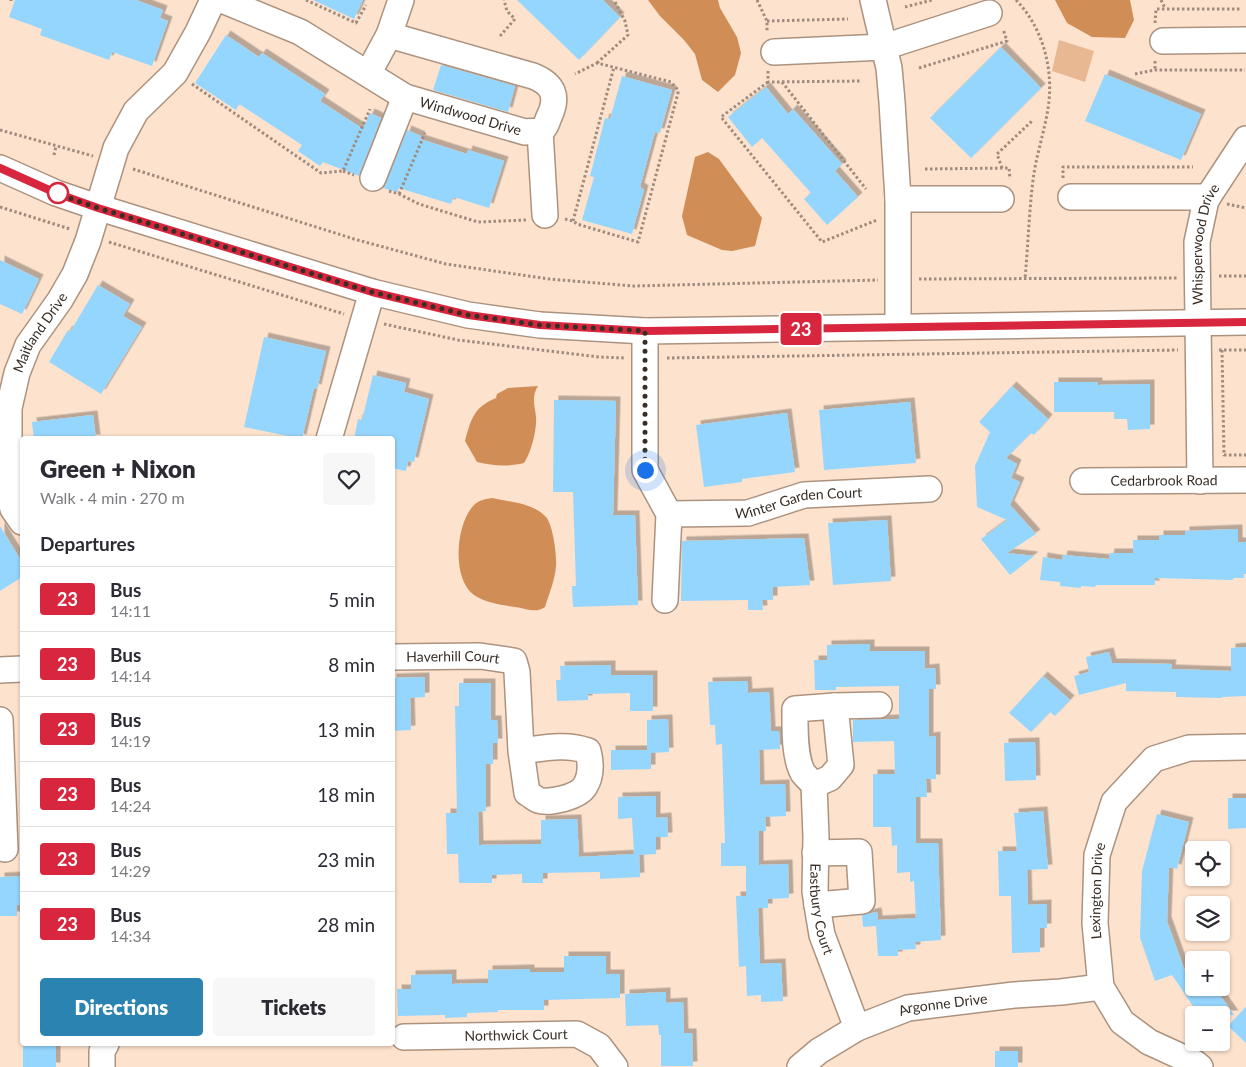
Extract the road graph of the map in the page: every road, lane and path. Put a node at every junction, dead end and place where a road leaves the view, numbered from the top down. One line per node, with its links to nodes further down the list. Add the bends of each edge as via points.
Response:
1 (213, 0): 57 (street, via 175,73 136,111 116,148)
2 (222, 0): 26 (street, Windwood Drive, via 300,32)
3 (306, 0): 10 (path, via 356,23)
4 (504, 0): 17 (path, via 507,11 515,19)
5 (614, 0): 22 (path, via 625,21 628,36)
6 (873, 0): 20 (street)
7 (932, 0): 11 (path)
8 (1016, 0): 68 (path, via 1040,38 1050,78 1048,112 1033,180)
9 (1161, 0): 12 (path)
10 (387, 3): 16 (street)
11 (905, 7)
12 (1165, 8)
13 (848, 19): 15 (path)
14 (996, 20): 20 (street); 24 (path, via 1007,41)
15 (766, 21)
16 (389, 34): 26 (street); 36 (street, Windwood Drive, via 546,81 553,93 553,110)
17 (500, 36)
18 (1246, 40): 19 (street)
19 (1163, 41)
20 (884, 47): 21 (street); 53 (street, via 889,68)
21 (774, 52)
22 (597, 63): 23 (path); 27 (path)
23 (614, 67): 61 (path); 61 (path, via 671,82 678,90 638,242)
24 (920, 68)
25 (1245, 70): 28 (path, via 1156,70)
26 (368, 74): 32 (street, Windwood Drive)
27 (575, 74)
28 (1135, 74)
29 (186, 80): 46 (path, via 321,173)
30 (768, 82): 60 (path, via 721,117 822,242)
31 (782, 82): 49 (path)
32 (405, 96): 36 (street, Windwood Drive, via 525,132); 47 (street)
33 (370, 109): 46 (path)
34 (1032, 121): 45 (path, via 997,154)
35 (0, 130): 39 (path)
36 (540, 131): 59 (street)
37 (425, 133): 52 (path)
38 (1246, 139): 55 (street, Whisperwood Drive)
39 (56, 146): 40 (path); 41 (path)
40 (54, 155)
41 (93, 156)
42 (128, 167): 69 (path, via 354,239 446,264 540,278 633,286)
43 (1193, 167): 50 (path, via 1063,167)
44 (0, 168): 51 (street)
45 (1002, 168)
46 (343, 171): 47 (path)
47 (372, 181): 52 (path)
48 (0, 187): 51 (street)
49 (866, 189)
50 (1067, 189): 55 (street)
51 (56, 193): 57 (street)
52 (400, 194): 59 (path, via 419,204 478,222 534,220)
53 (898, 199): 54 (street); 75 (street)
54 (1001, 199)
55 (1213, 199): 58 (path); 73 (street, Whisperwood Drive, via 1206,200 1197,242)
56 (0, 207): 62 (path)
57 (98, 208): 70 (street); 88 (street, Maitland Drive, via 75,274 28,345 16,373 9,408 9,493 13,509)
58 (1246, 208)
59 (545, 215): 61 (path)
60 (880, 219)
61 (573, 221)
62 (75, 231)
63 (101, 239): 71 (path)
64 (1210, 276): 65 (path)
65 (1246, 276)
66 (1179, 278): 68 (path)
67 (913, 279): 68 (path)
68 (1025, 279)
69 (880, 280)
70 (372, 292): 76 (street, via 486,318 540,325); 81 (street)
71 (350, 316)
72 (1246, 322): 73 (street)
73 (1198, 323): 75 (street); 85 (street, Whisperwood Drive)
74 (381, 324): 79 (path, via 458,340)
75 (898, 327): 76 (street)
76 (645, 331): 87 (street, via 645,470)
77 (1171, 350): 80 (path)
78 (1246, 350): 82 (path, via 1222,350 1224,455)
79 (629, 358)
80 (660, 358)
81 (330, 436)
82 (1246, 455)
83 (1246, 480): 85 (street, Cedarbrook Road)
84 (1083, 481): 85 (street, Cedarbrook Road)
85 (1200, 481)
86 (929, 488): 87 (street, Winter Garden Court, via 804,495 748,513)
87 (669, 514): 89 (street)
88 (20, 519)
89 (665, 600)
90 (395, 657): 97 (street, Haverhill Court, via 480,656 514,661 518,672)
91 (20, 669): 92 (street)
92 (0, 670)
93 (878, 705): 94 (street)
94 (835, 706): 98 (street, via 841,765 830,778); 98 (street, via 795,709 798,757 803,772)
95 (0, 720): 99 (street)
96 (1238, 747): 102 (street, Lexington Drive, via 1190,748 1154,759 1114,802 1097,855 1095,923)
97 (521, 751)
98 (814, 785): 100 (street, Eastbury Court)
99 (6, 849)
100 (815, 853): 101 (street, Eastbury Court); 101 (street, via 860,852 862,901)
101 (817, 905): 103 (street, Eastbury Court, via 822,935)
102 (1101, 987): 103 (street, Argonne Drive, via 908,1008); 109 (street, Lexington Drive, via 1122,1022 1148,1042)
103 (857, 1028): 108 (street, Argonne Drive)
104 (404, 1037): 107 (street, Northwick Court, via 577,1034 599,1046)
105 (105, 1046): 106 (street)
106 (102, 1067)
107 (615, 1067)
108 (800, 1067)
109 (1200, 1067)

